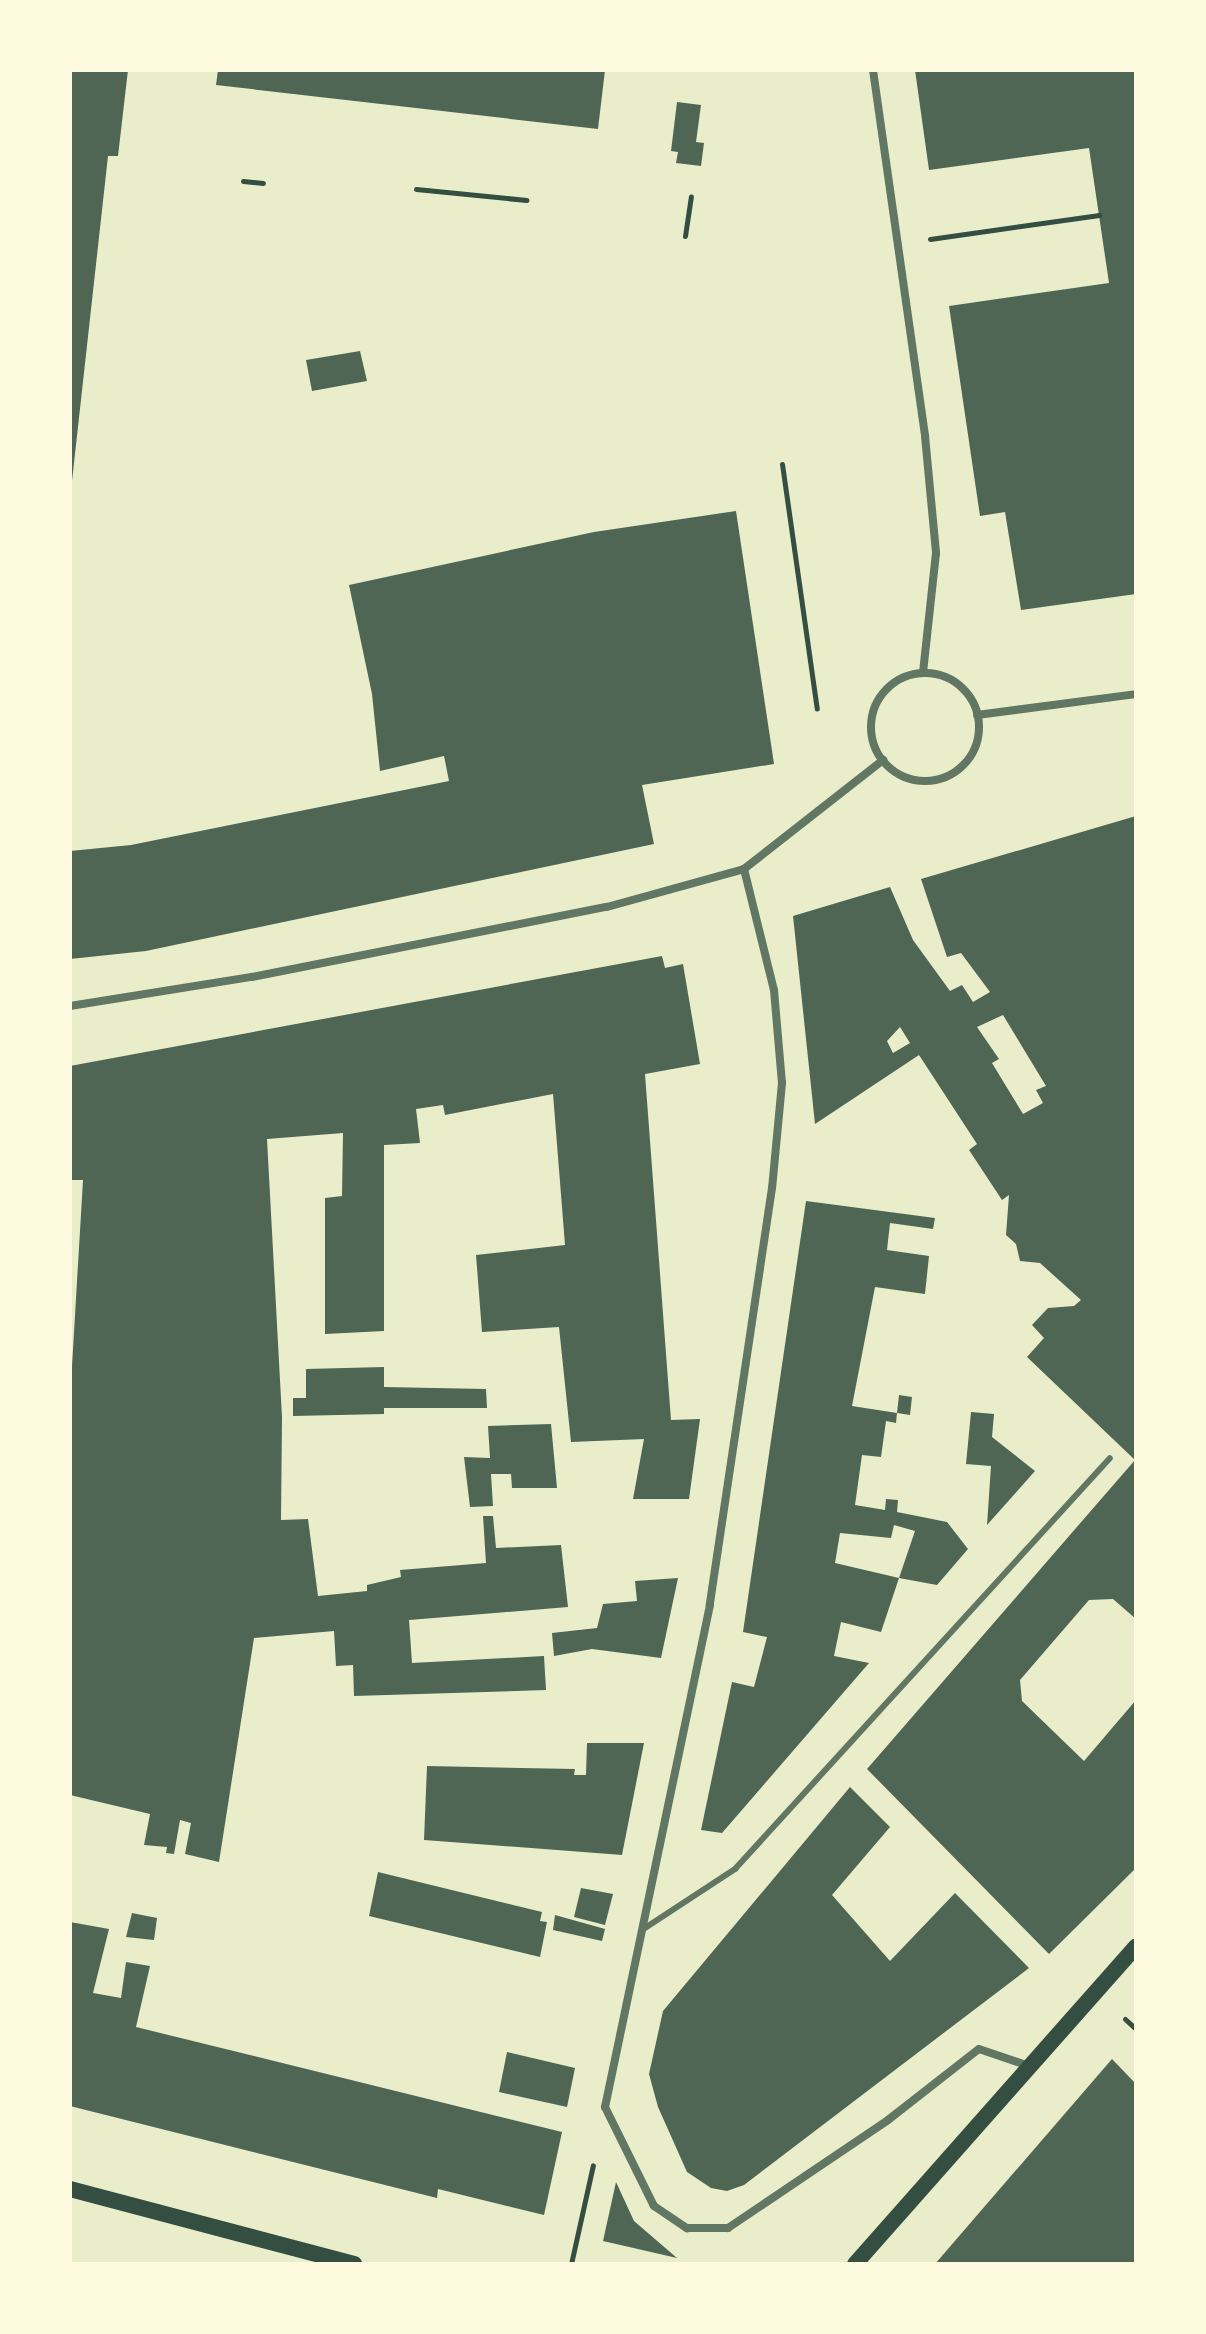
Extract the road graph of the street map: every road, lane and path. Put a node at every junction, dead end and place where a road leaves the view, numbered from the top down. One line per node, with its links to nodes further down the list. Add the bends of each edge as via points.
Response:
1 (873, 70): 11 (street, via 925,436 936,553)
2 (243, 181): 3 (path)
3 (263, 183)
4 (416, 189): 6 (path)
5 (691, 196): 9 (path)
6 (526, 200)
7 (1099, 215): 8 (path)
8 (961, 235)
9 (685, 236)
10 (782, 464): 13 (path)
11 (923, 672): 14 (street, via 954,682 973,702); 15 (street, via 893,683 872,712 873,740)
12 (1136, 694): 14 (street)
13 (817, 709)
14 (977, 715): 15 (street, via 975,748 951,774 916,781)
15 (883, 760): 16 (street)
16 (744, 869): 17 (street, via 607,907 252,977); 19 (street, via 774,990 782,1083 710,1605)
17 (70, 1006)
18 (1110, 1458): 19 (lane, via 735,1869)
19 (645, 1928): 22 (street, via 605,2107)
20 (1136, 1946): 21 (main road)
21 (1031, 2066): 22 (street, via 979,2049 888,2120 728,2228 687,2228 654,2206); 26 (main road)
22 (614, 2134): 25 (path, via 587,2173)
23 (70, 2189): 24 (main road)
24 (354, 2264)
25 (571, 2264)
26 (855, 2264)

